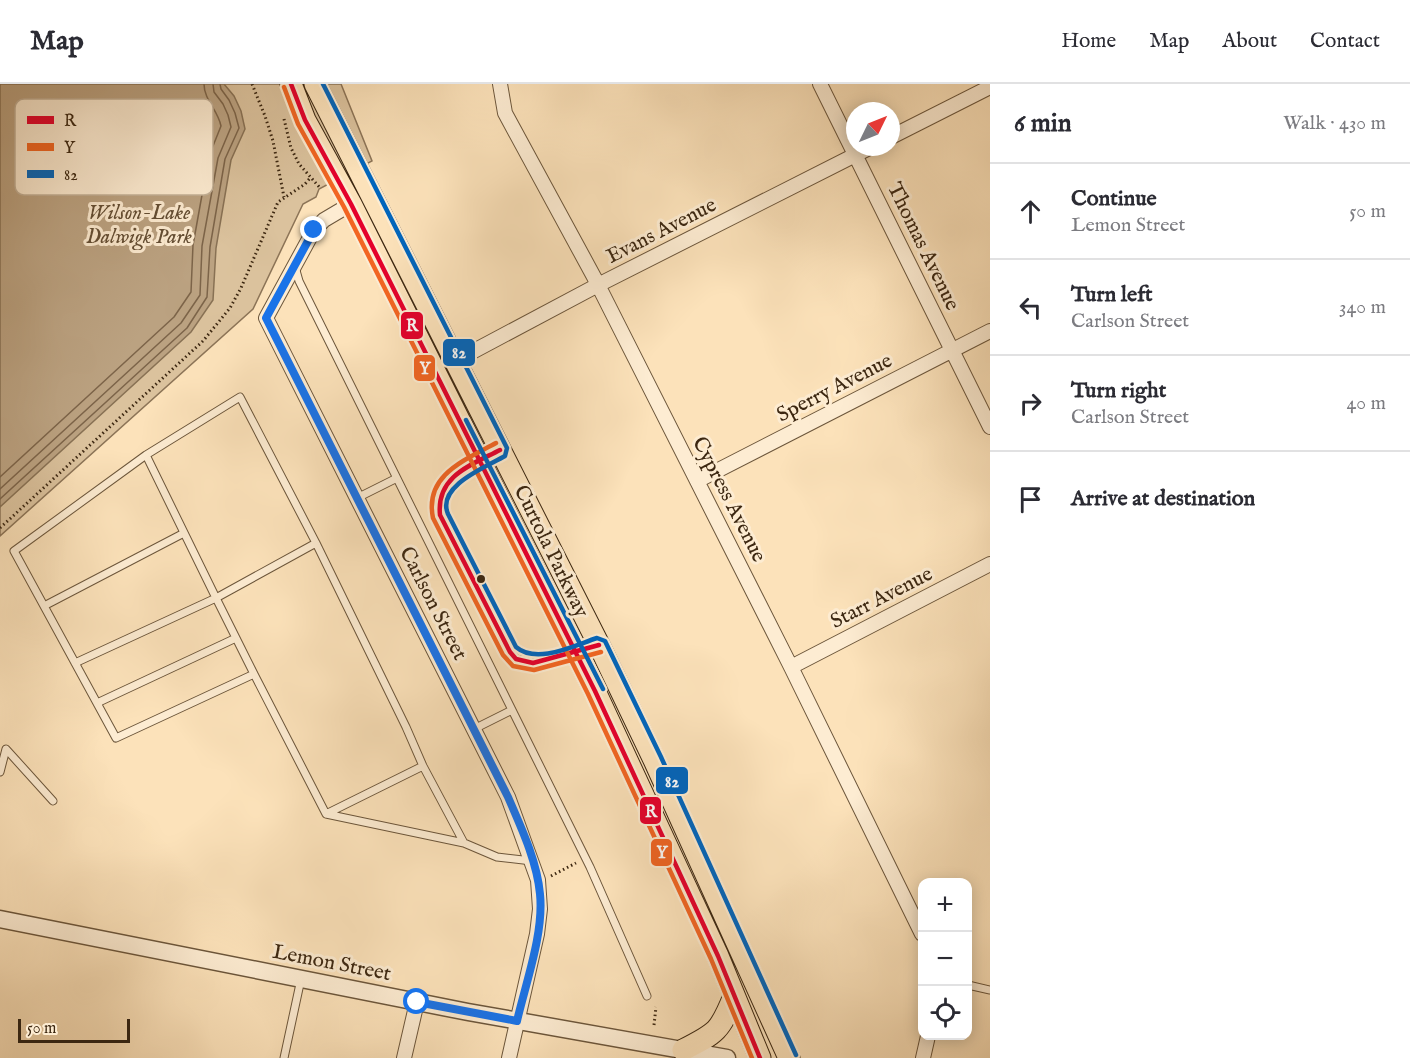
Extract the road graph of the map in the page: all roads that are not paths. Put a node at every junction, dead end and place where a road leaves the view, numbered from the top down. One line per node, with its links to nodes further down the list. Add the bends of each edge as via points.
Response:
1 (291, 84): 10 (main road, Curtola Parkway, via 305,120)
2 (315, 84): 11 (main road, Curtola Parkway)
3 (500, 84): 13 (street, Cypress Avenue, via 505,113)
4 (820, 84): 7 (street, Thomas Avenue)
5 (990, 87): 6 (street)
6 (900, 132)
7 (846, 137)
8 (853, 156): 13 (street, Evans Avenue)
9 (855, 156): 15 (street, Thomas Avenue)
10 (351, 204): 11 (main road, via 363,208); 12 (street, Carlson Street, via 314,230); 20 (main road, Curtola Parkway)
11 (391, 234): 18 (main road, Curtola Parkway)
12 (295, 267): 21 (lane, via 298,281); 23 (street, Carlson Street, via 266,318)
13 (598, 285): 16 (street, Evans Avenue); 22 (street, Cypress Avenue)
14 (990, 331): 15 (street, Sperry Avenue)
15 (952, 350): 17 (street, Thomas Avenue); 22 (street, Sperry Avenue)
16 (472, 352)
17 (990, 427)
18 (500, 450): 20 (lane); 30 (main road, Curtola Parkway)
19 (146, 455): 24 (lane); 25 (lane, via 240,397); 28 (lane, via 14,551)
20 (479, 462): 31 (main road, Curtola Parkway); 31 (lane, via 448,481 437,505 501,636 512,656 523,662)
21 (395, 479): 23 (lane); 36 (lane)
22 (697, 481): 33 (street, Cypress Avenue)
23 (357, 498): 37 (street, Carlson Street)
24 (184, 533): 27 (lane); 28 (lane)
25 (316, 543): 27 (lane); 38 (lane)
26 (990, 564): 33 (street, Starr Avenue)
27 (216, 598): 29 (lane); 32 (lane)
28 (44, 606): 32 (lane)
29 (236, 638): 34 (lane); 35 (lane)
30 (599, 645): 31 (lane); 60 (main road, Curtola Parkway)
31 (576, 652): 50 (main road, Curtola Parkway)
32 (75, 663): 35 (lane)
33 (791, 667): 45 (street, Cypress Avenue)
34 (254, 674): 35 (lane, via 116,738); 41 (lane)
35 (97, 703)
36 (512, 710): 37 (lane); 49 (lane)
37 (474, 729): 43 (street, Carlson Street, via 508,797)
38 (423, 766): 41 (lane); 42 (lane)
39 (0, 772): 40 (lane, via 6,749)
40 (53, 801)
41 (326, 814): 42 (lane)
42 (464, 843): 43 (lane, via 497,857)
43 (532, 861): 52 (street, Carlson Street, via 540,909)
44 (0, 919): 46 (street, Lemon Street)
45 (921, 932)
46 (301, 979): 51 (street, Lemon Street); 55 (lane)
47 (972, 986): 48 (lane)
48 (990, 990)
49 (647, 996)
50 (734, 996): 54 (main road, via 723,1023 709,1037); 59 (main road, Curtola Parkway)
51 (417, 1002): 52 (street, Lemon Street); 56 (street)
52 (517, 1021): 54 (street, Lemon Street); 57 (street, Carlson Street)
53 (927, 1040): 61 (street)
54 (683, 1050): 58 (street, Lemon Street)
55 (284, 1058)
56 (404, 1058)
57 (510, 1058)
58 (728, 1058)
59 (759, 1058)
60 (789, 1058)
61 (923, 1058)

